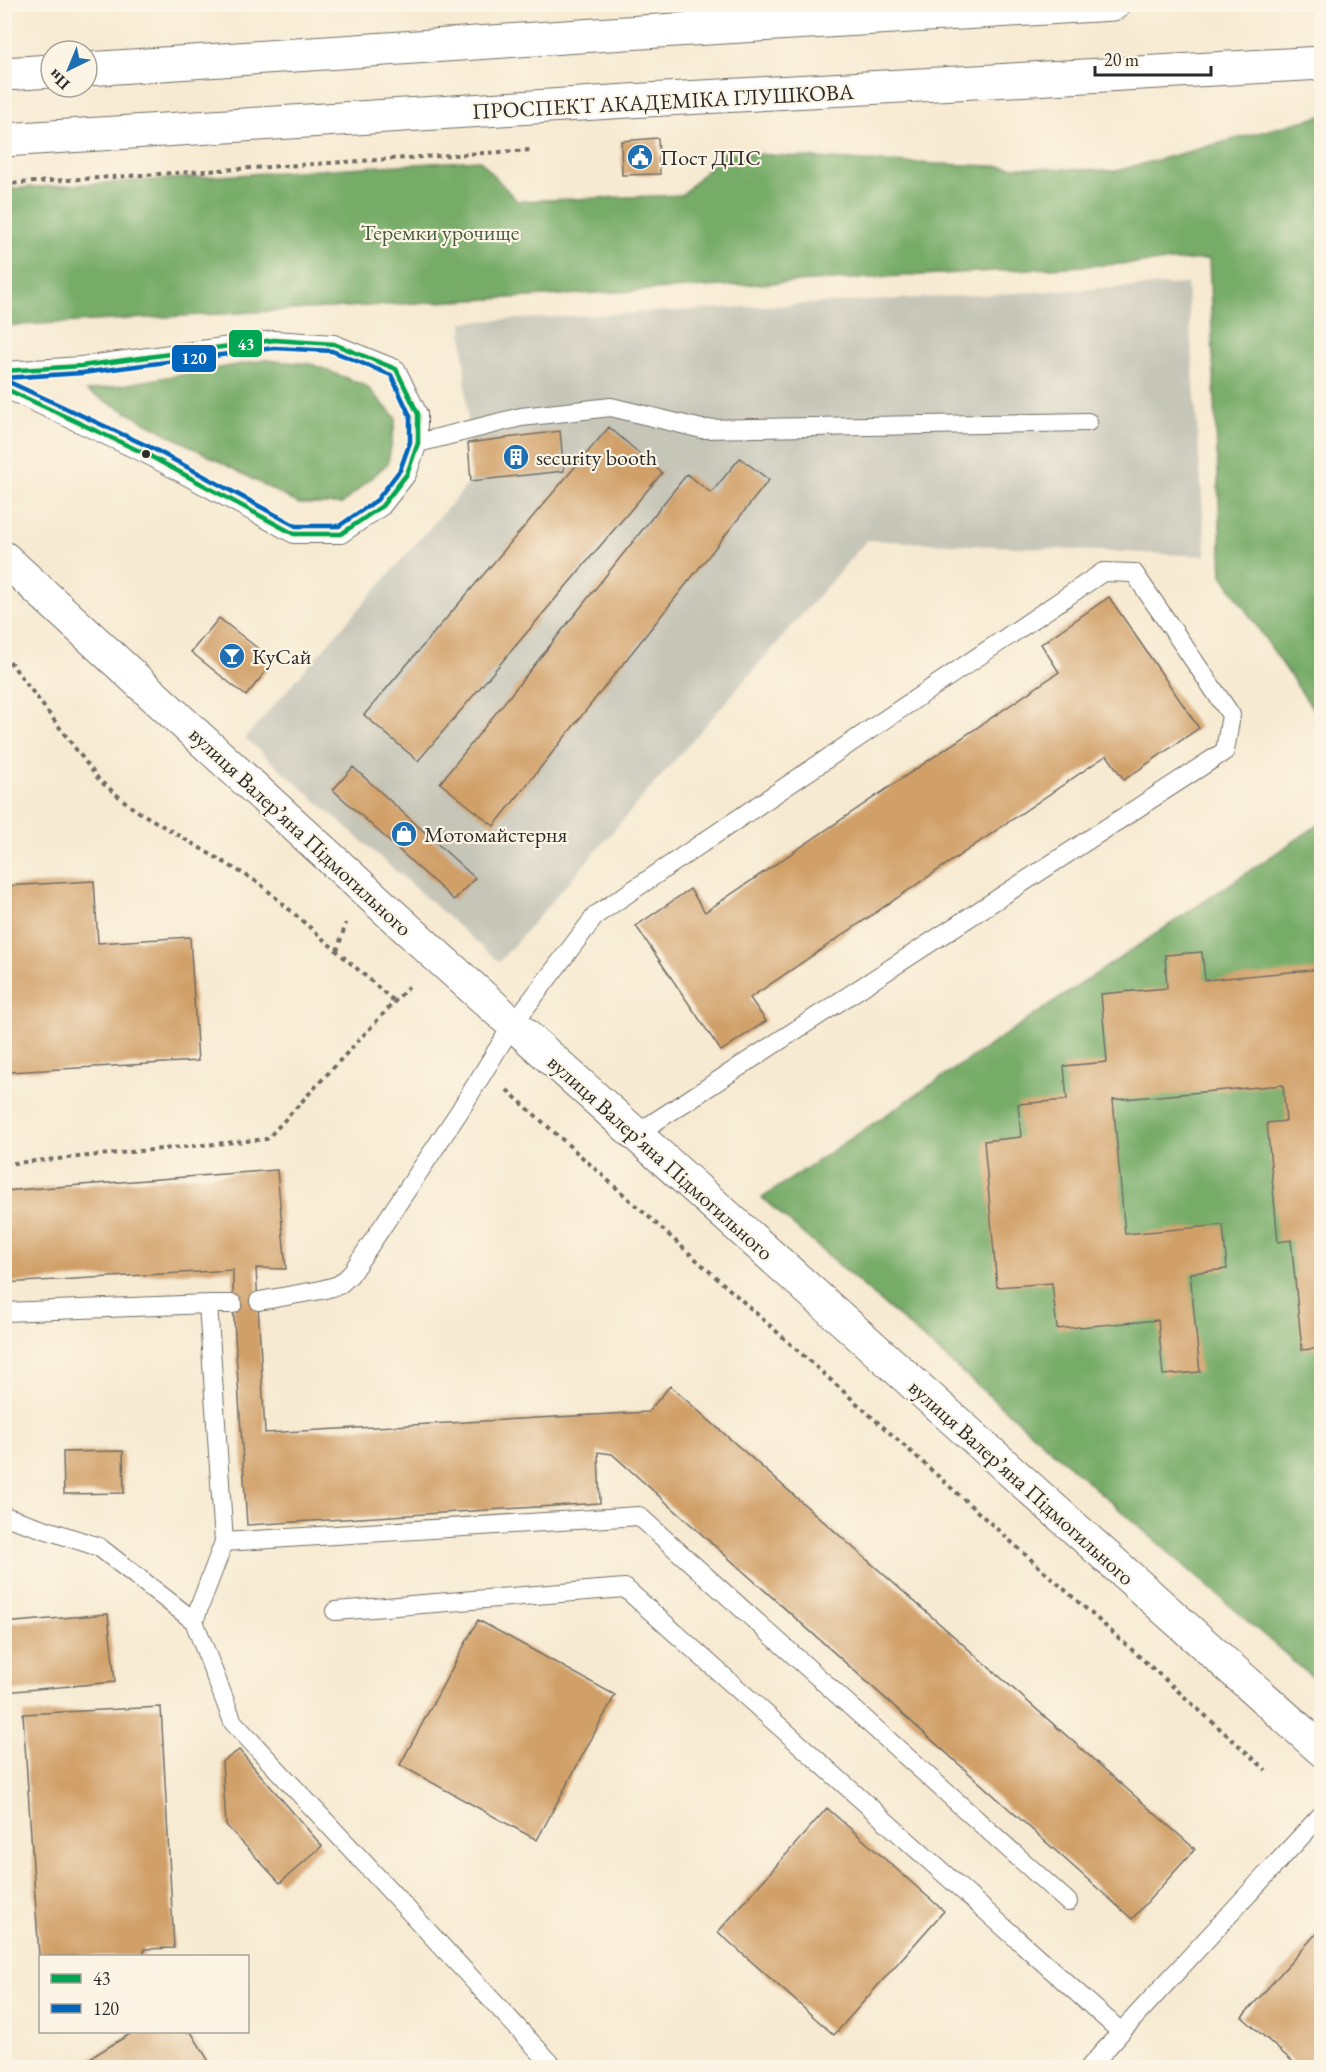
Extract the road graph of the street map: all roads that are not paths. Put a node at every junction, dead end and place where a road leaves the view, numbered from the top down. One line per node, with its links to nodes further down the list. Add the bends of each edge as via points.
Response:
1 (1113, 4): 3 (main road)
2 (1322, 63): 6 (main road, ПРОСПЕКТ АКАДЕМІКА ГЛУШКОВА)
3 (99, 68)
4 (39, 72): 5 (main road)
5 (4, 74)
6 (4, 140)
7 (4, 371): 10 (lane, via 81,366 274,340 334,344 396,369 418,414)
8 (4, 388): 10 (lane, via 148,455 294,534 341,534 382,506 408,474)
9 (1088, 422): 10 (lane, via 702,429 611,407 520,417)
10 (418, 443)
11 (4, 558): 12 (main road, вулиця Валерʼяна Підмогильного)
12 (513, 1024): 13 (main road, вулиця Валерʼяна Підмогильного); 13 (lane, via 596,915 1103,572 1134,573 1231,715 1225,751); 14 (lane, via 350,1275 339,1285)
13 (636, 1134): 22 (main road, вулиця Валерʼяна Підмогильного)
14 (259, 1301)
15 (208, 1304): 16 (lane); 17 (lane); 19 (lane)
16 (233, 1305)
17 (4, 1312)
18 (4, 1516): 21 (lane, via 99,1547)
19 (224, 1542): 21 (lane); 24 (lane, via 639,1516)
20 (335, 1611): 25 (lane, via 625,1588)
21 (194, 1621): 26 (lane, via 233,1722)
22 (1322, 1750)
23 (1322, 1814): 25 (lane)
24 (1068, 1902)
25 (1121, 2032): 27 (lane)
26 (555, 2067)
27 (1089, 2067)

